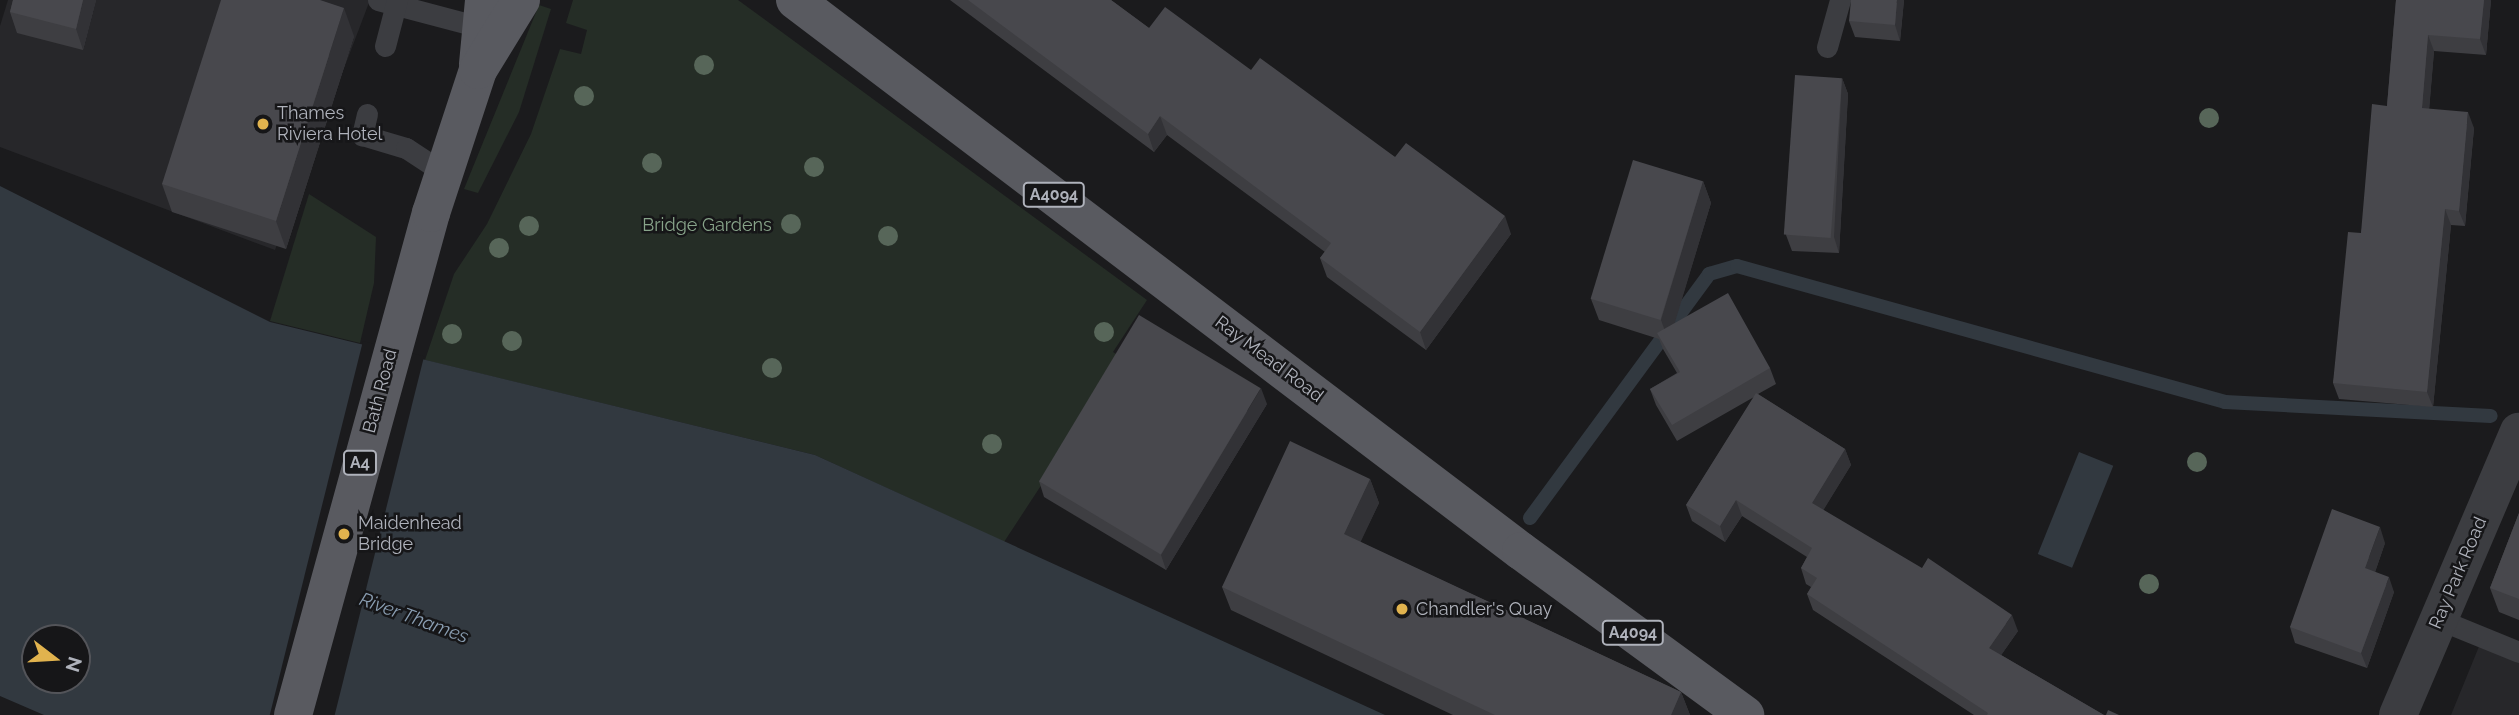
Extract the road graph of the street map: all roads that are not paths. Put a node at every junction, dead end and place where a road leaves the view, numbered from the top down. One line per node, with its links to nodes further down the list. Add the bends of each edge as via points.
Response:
1 (521, 0): 8 (main road, Bath Road / A4)
2 (795, 0): 15 (main road, Ray Mead Road / A4094)
3 (1840, 0): 7 (lane)
4 (391, 2): 5 (lane); 6 (lane)
5 (482, 14): 8 (main road, Bath Road / A4)
6 (385, 46)
7 (1827, 47)
8 (478, 70): 10 (main road, Bath Road / A4)
9 (367, 114): 10 (lane, via 362,135 406,148)
10 (444, 173): 14 (main road, Bath Road / A4)
11 (2519, 432): 12 (street, Ray Park Road)
12 (2438, 619): 13 (lane); 16 (street, Ray Park Road)
13 (2519, 652)
14 (293, 715)
15 (1745, 715)
16 (2398, 715)

